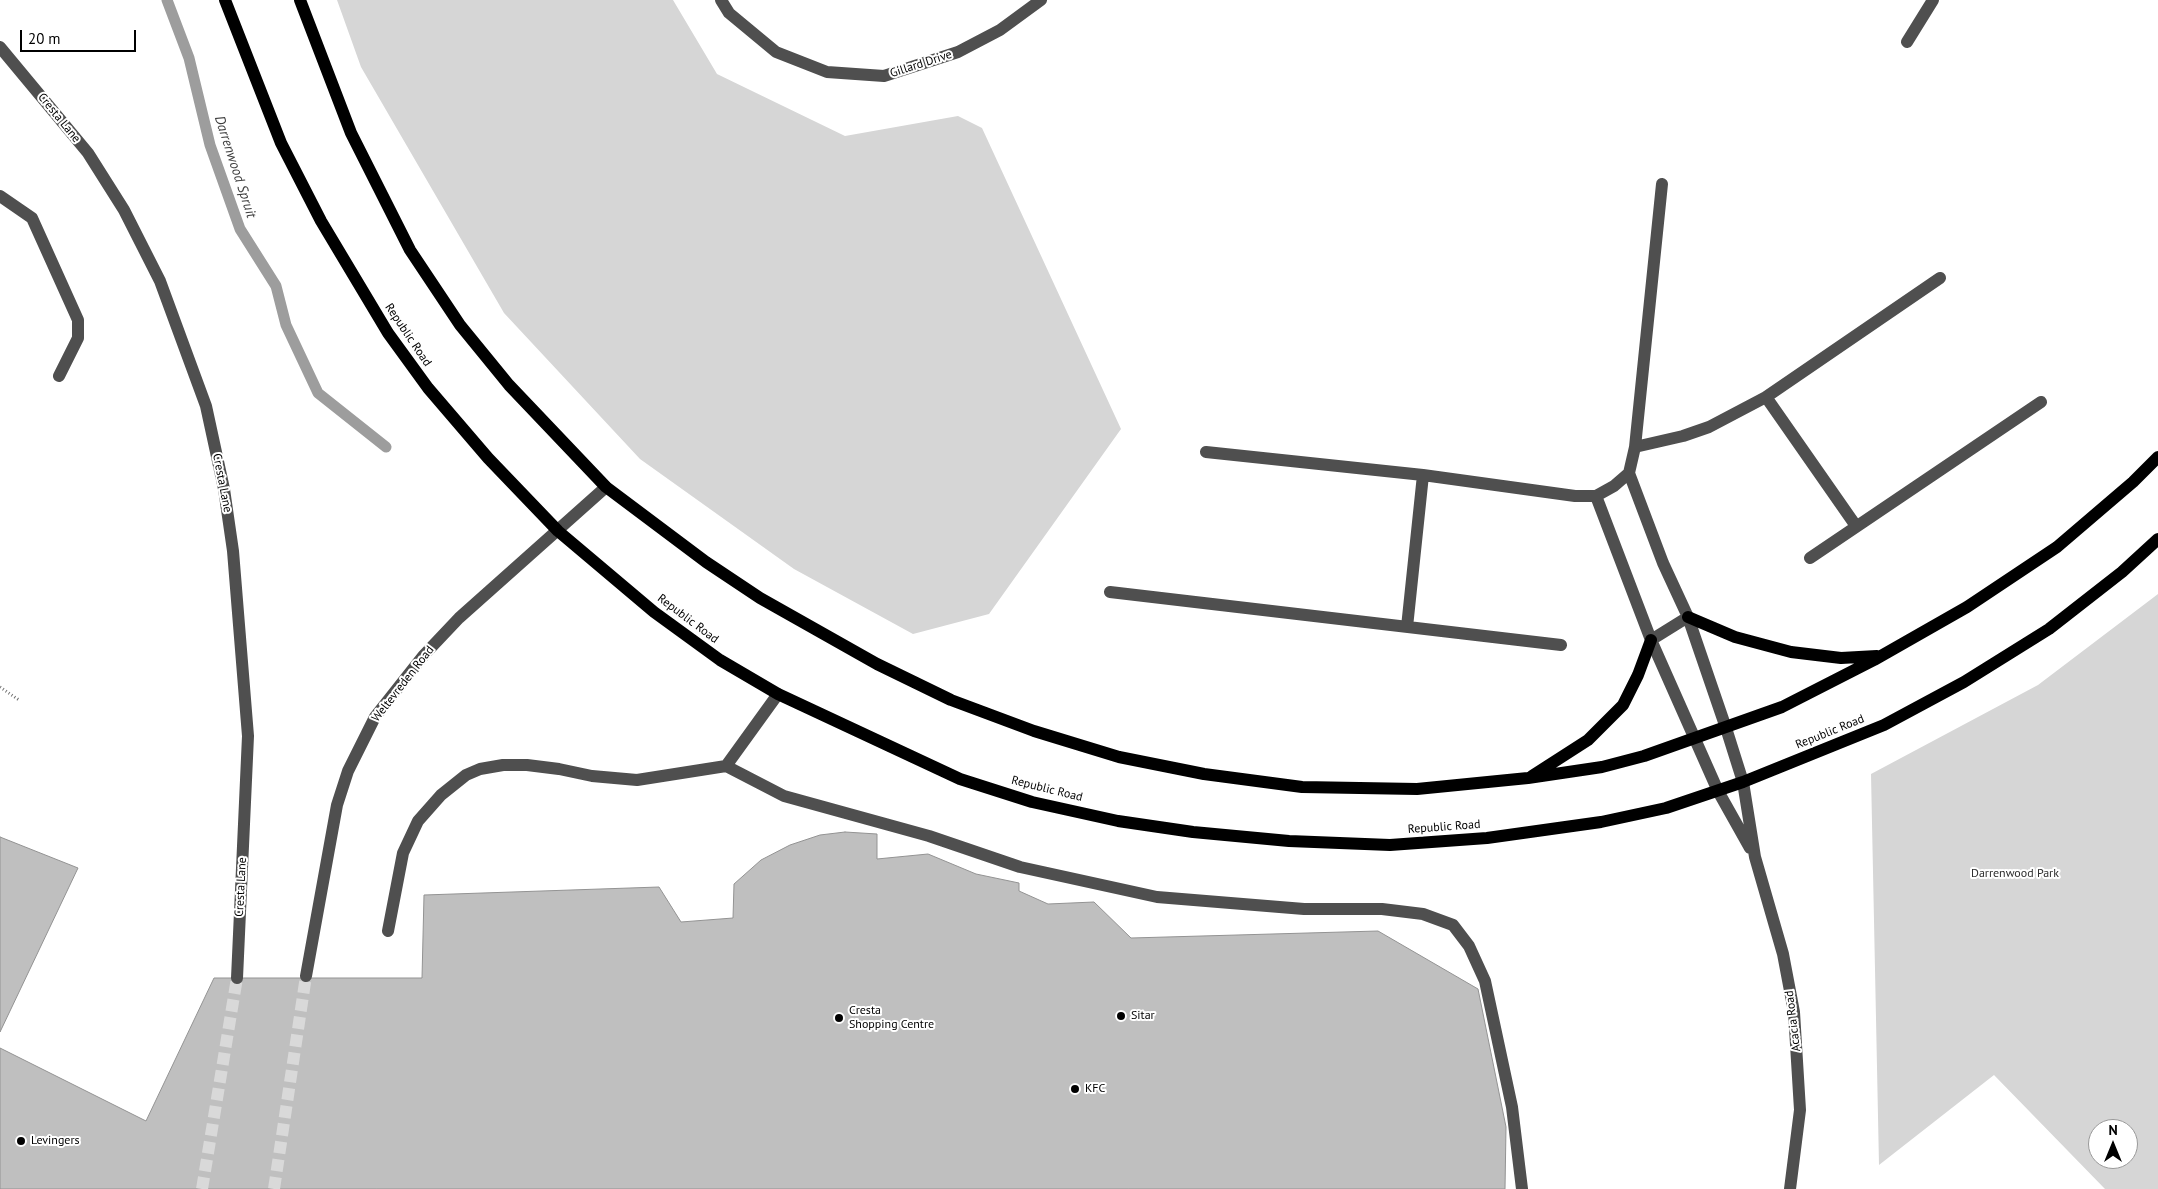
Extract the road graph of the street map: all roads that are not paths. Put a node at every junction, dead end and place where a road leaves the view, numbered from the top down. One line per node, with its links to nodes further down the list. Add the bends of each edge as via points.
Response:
1 (225, 0): 22 (main road, Republic Road, via 281,143 321,221 388,333 428,388 488,458)
2 (300, 0): 19 (main road, via 351,133 410,250 460,325 509,385)
3 (721, 0): 4 (street, Gillard Drive, via 729,13 776,52 827,72 884,76 958,52 1000,30)
4 (1041, 0)
5 (1933, 0): 6 (street)
6 (1907, 42)
7 (0, 47): 41 (street, Cresta Lane, via 88,153 124,210 160,281 206,406 224,489 233,551 248,736)
8 (1662, 184): 14 (street)
9 (0, 196): 11 (street, via 32,218 78,320 78,338)
10 (1940, 278): 12 (street)
11 (59, 376)
12 (1766, 397): 14 (street, via 1709,427); 21 (street)
13 (2041, 402): 21 (street)
14 (1635, 447): 17 (street)
15 (1206, 452): 18 (street)
16 (2158, 457): 30 (main road, via 2057,547 1967,607)
17 (1629, 472): 20 (street); 26 (street, Acacia Road, via 1663,564)
18 (1423, 475): 20 (street, via 1575,496); 27 (street)
19 (606, 487): 22 (street, Weltevreden Road); 35 (main road, via 760,598 877,664 951,700 1034,731 1119,757 1204,774 1302,787 1417,789)
20 (1596, 496): 28 (street, Acacia Road)
21 (1856, 526): 24 (street)
22 (558, 531): 31 (main road, Republic Road, via 654,612 720,660); 40 (street, Weltevreden Road, via 459,618 424,655 375,717 348,771 337,805)
23 (2158, 539): 36 (main road, Republic Road, via 2122,572 2049,629 1964,682 1884,725)
24 (1810, 558)
25 (1110, 592): 27 (street)
26 (1688, 617): 28 (street); 30 (main road, via 1735,637 1792,652 1841,658); 32 (street, Acacia Road)
27 (1407, 627): 29 (street)
28 (1651, 640): 33 (street, Acacia Road); 35 (main road, via 1623,705 1588,740)
29 (1561, 645)
30 (1880, 656): 32 (main road, via 1782,707)
31 (778, 694): 34 (street); 37 (main road, Republic Road, via 960,779 1032,802 1118,821 1193,832 1289,841 1390,845 1488,838 1610,820 1666,808)
32 (1726, 728): 33 (main road); 36 (street, Acacia Road)
33 (1696, 738): 35 (main road, via 1602,767); 37 (street, Acacia Road)
34 (726, 766): 39 (street, via 637,780 527,765 503,765 466,775 441,795 418,821 403,853); 42 (street, via 784,796 929,836 1029,869 1157,897 1304,909 1382,909 1423,914 1453,925 1469,946 1485,981 1512,1107)
35 (1528, 778)
36 (1742, 782): 37 (main road, Republic Road); 38 (street, Acacia Road)
37 (1718, 791): 38 (street, Acacia Road)
38 (1755, 857): 43 (street, Acacia Road, via 1783,954 1794,1012 1800,1110)
39 (388, 931)
40 (306, 976)
41 (237, 978)
42 (1522, 1189)
43 (1790, 1189)

